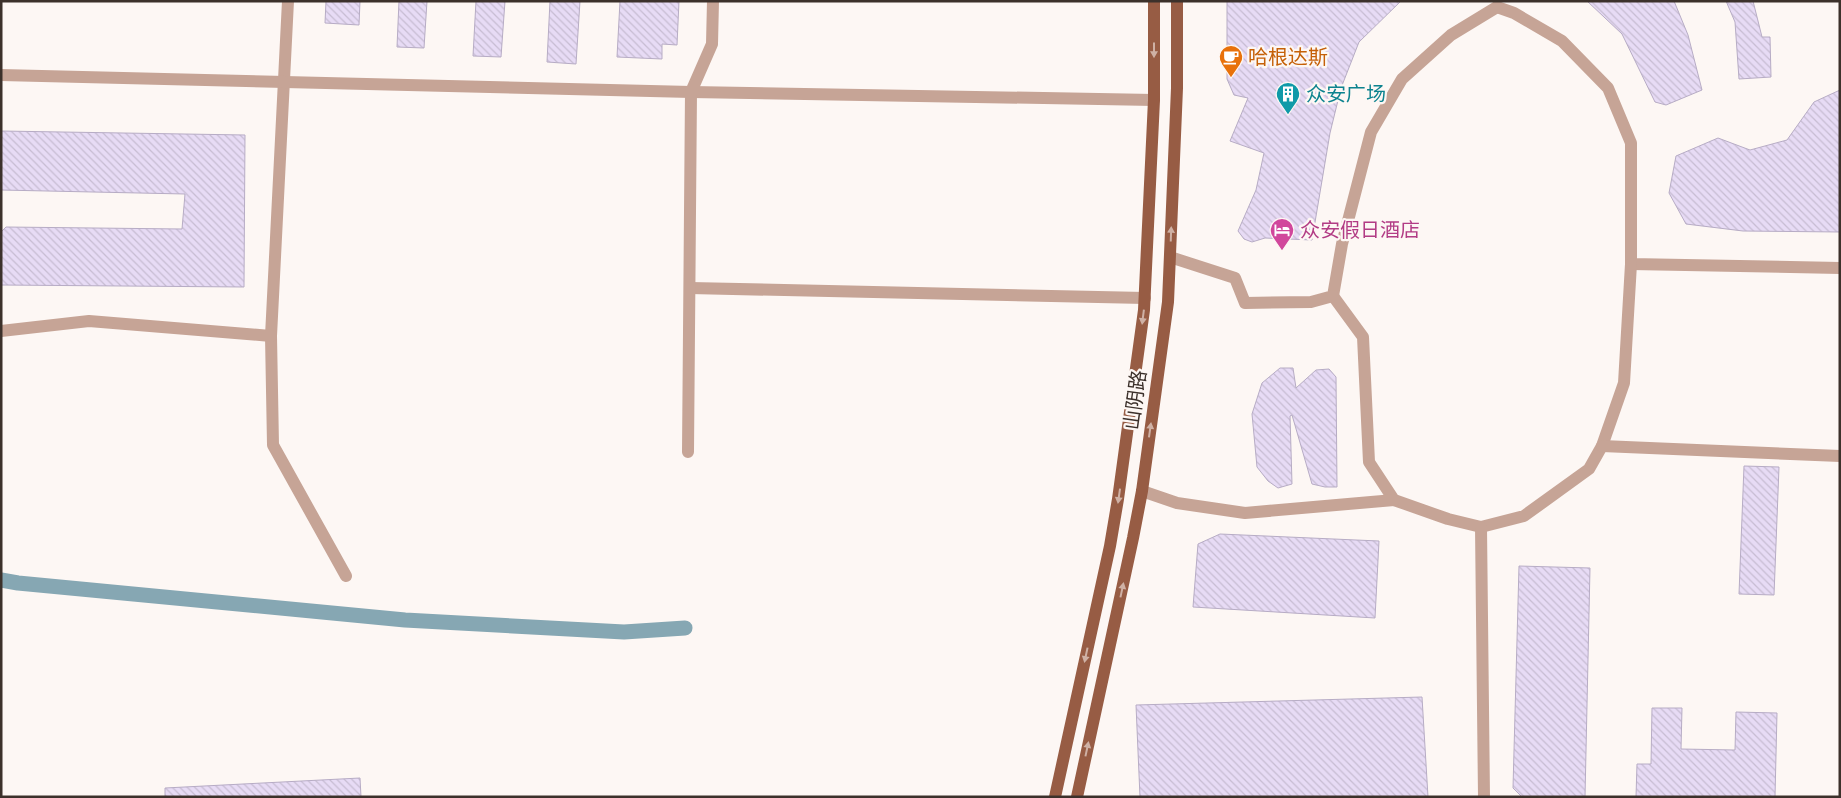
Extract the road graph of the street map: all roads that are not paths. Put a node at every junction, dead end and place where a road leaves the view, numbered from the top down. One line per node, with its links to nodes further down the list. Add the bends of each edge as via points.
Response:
1 (288, 1): 7 (street)
2 (713, 1): 8 (street, via 712,44)
3 (1154, 1): 9 (main road, 山阴路, one-way to 9)
4 (1177, 1): 10 (main road, 山阴路, one-way to 4)
5 (1497, 4): 11 (street, via 1562,41 1608,88 1631,143); 14 (street, via 1451,35 1402,79 1371,132)
6 (1, 74): 7 (street)
7 (284, 82): 8 (street); 17 (street)
8 (691, 92): 9 (street); 13 (street)
9 (1154, 100): 15 (main road, 山阴路)
10 (1170, 257): 14 (street, via 1235,278 1245,303 1311,302); 21 (main road, 山阴路, one-way to 10, via 1168,302)
11 (1631, 264): 12 (street); 18 (street, via 1624,383)
12 (1840, 268)
13 (690, 288): 15 (street); 19 (street)
14 (1332, 296): 22 (street, via 1363,337 1369,462)
15 (1145, 298): 25 (main road, 山阴路, one-way to 25, via 1108,555)
16 (1, 331): 17 (street, via 89,321)
17 (272, 336): 24 (street, via 273,445)
18 (1602, 446): 20 (street); 23 (street, via 1589,469 1524,516)
19 (688, 452)
20 (1840, 456)
21 (1142, 491): 22 (street, via 1176,503 1245,513); 26 (main road, 山阴路, one-way to 21)
22 (1394, 500): 23 (street)
23 (1481, 528): 27 (street)
24 (346, 576)
25 (1055, 797)
26 (1077, 797)
27 (1484, 797)

